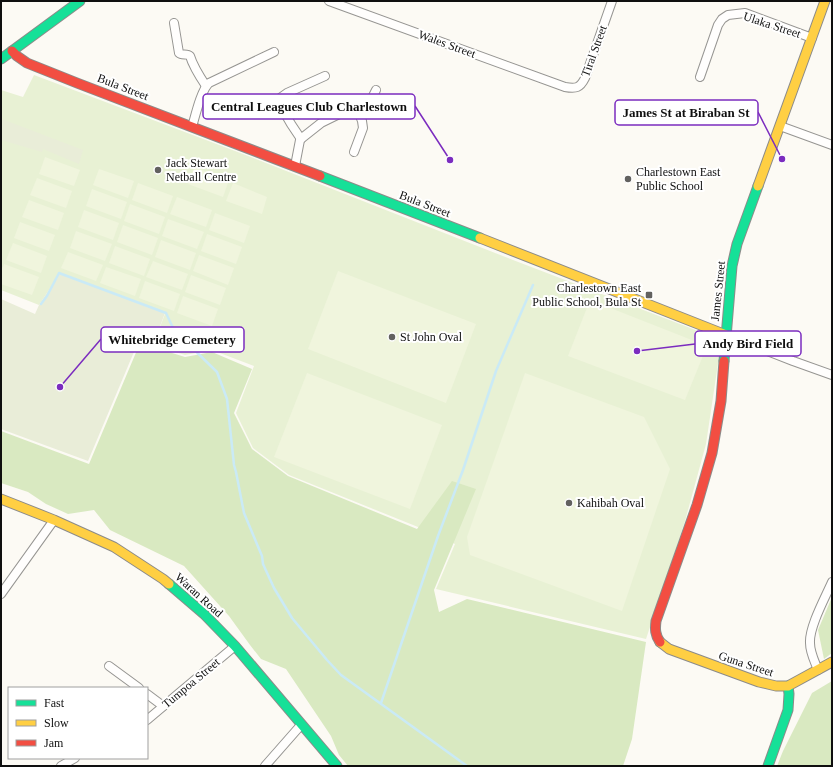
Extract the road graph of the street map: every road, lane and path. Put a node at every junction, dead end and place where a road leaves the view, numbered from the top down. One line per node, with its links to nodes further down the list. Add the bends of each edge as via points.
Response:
1 (80, 1): 8 (street)
2 (328, 1): 5 (street, Wales Street)
3 (612, 1): 14 (street, Tiral Street, via 582,84 578,87)
4 (825, 1): 7 (street, James Street)
5 (346, 4): 14 (street, Wales Street)
6 (174, 22): 13 (street, via 179,53 190,56)
7 (812, 38): 12 (street, Ulaka Street, via 744,13 728,15 718,25); 17 (street, James Street)
8 (12, 51): 10 (street); 18 (street, Bula Street, via 27,63)
9 (274, 52): 13 (street)
10 (1, 59)
11 (325, 76): 19 (street, via 280,98 280,105)
12 (700, 77)
13 (206, 86): 18 (street)
14 (565, 87)
15 (376, 90): 16 (street, via 372,98)
16 (356, 106): 19 (street, via 321,123); 21 (street, via 363,124)
17 (780, 126): 20 (street); 23 (street, James Street, via 737,244)
18 (192, 127): 22 (street, Bula Street)
19 (301, 139): 22 (street)
20 (832, 145)
21 (354, 152)
22 (294, 166): 23 (street, Bula Street)
23 (726, 335): 24 (street, Bula Street); 29 (street, James Street, via 721,401 712,453 695,511 658,615 655,625)
24 (832, 374)
25 (1, 499): 26 (street, Waran Road)
26 (54, 520): 28 (street); 30 (street, Waran Road, via 114,547 163,579 204,614)
27 (832, 582): 33 (street, via 811,634 810,644)
28 (1, 594)
29 (656, 636): 34 (street, Guna Street, via 663,646 676,652 767,684)
30 (235, 646): 37 (street, Tumpoa Street); 39 (street, Waran Road)
31 (832, 662): 33 (street)
32 (109, 666): 35 (street)
33 (818, 670): 34 (street)
34 (788, 686): 44 (street, via 788,710)
35 (138, 687)
36 (148, 695): 37 (street)
37 (163, 706): 38 (street, Tumpoa Street)
38 (148, 719)
39 (301, 725): 42 (street); 43 (street, Waran Road)
40 (73, 759): 41 (street)
41 (61, 766)
42 (265, 766)
43 (336, 766)
44 (768, 766)

